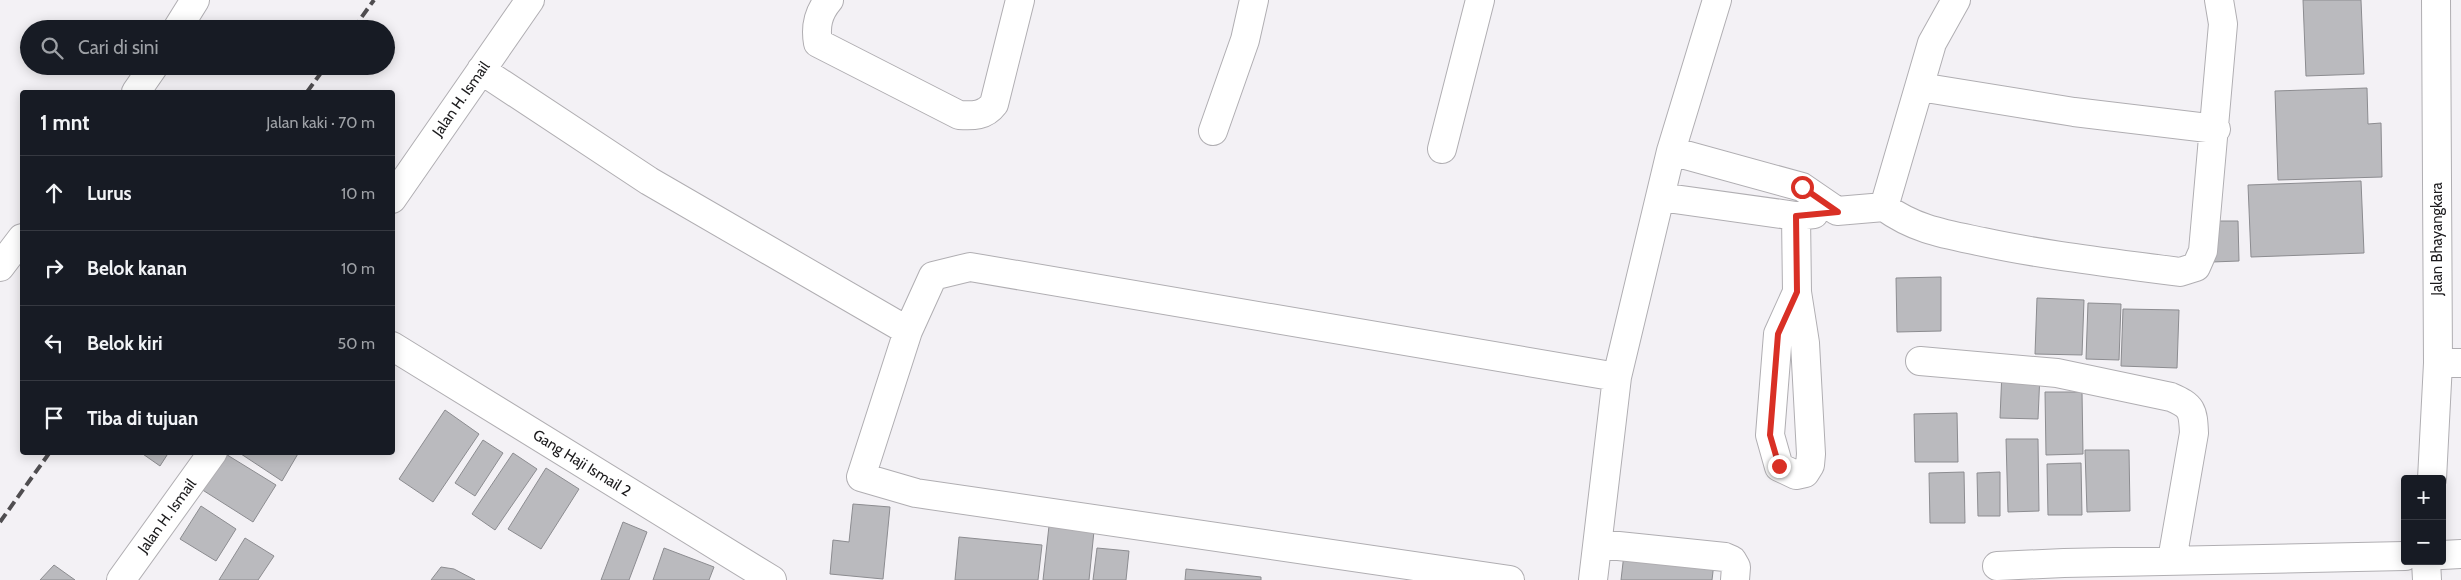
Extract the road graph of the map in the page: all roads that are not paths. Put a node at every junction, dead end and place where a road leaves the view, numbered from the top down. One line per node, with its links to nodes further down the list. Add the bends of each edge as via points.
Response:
1 (195, 0): 11 (street)
2 (530, 0): 12 (street, Jalan H. Ismail)
3 (829, 0): 4 (street, via 821,9 815,29 818,43 959,115 974,116 988,111 994,104)
4 (1020, 0)
5 (1254, 0): 17 (street, via 1246,40)
6 (1480, 0): 18 (street)
7 (1717, 0): 19 (street)
8 (1956, 0): 14 (street, via 1932,44)
9 (2219, 0): 16 (street, via 2223,24)
10 (2436, 0): 31 (street, Jalan Bhayangkara)
11 (183, 20)
12 (481, 70): 20 (street, Jalan H. Ismail); 28 (street, via 649,181)
13 (148, 75): 15 (street)
14 (1920, 87): 16 (street, via 2074,112); 22 (street)
15 (137, 90)
16 (2216, 129): 22 (street, via 2204,251 2196,267 2180,272 2025,251 1931,231 1902,220)
17 (1213, 132)
18 (1442, 149)
19 (1670, 151): 21 (street); 23 (street, via 1802,187)
20 (395, 195)
21 (1660, 197): 24 (street); 32 (street)
22 (1884, 207): 23 (street)
23 (1838, 212): 24 (street)
24 (1796, 216): 27 (street)
25 (20, 241): 26 (street)
26 (0, 267)
27 (1797, 292): 27 (street, via 1805,343 1811,454 1805,473 1796,475 1779,466 1770,435 1778,334)
28 (908, 331): 32 (street, via 932,276 970,267); 44 (street, via 861,477 916,493)
29 (395, 348): 43 (street, Gang Haji Ismail 2)
30 (1920, 361): 39 (street, via 2057,373 2171,397 2186,404 2193,412 2194,433)
31 (2449, 363): 34 (street, Jalan Bhayangkara)
32 (1617, 377): 35 (street)
33 (211, 455): 42 (street, Jalan H. Ismail)
34 (2433, 475)
35 (1599, 544): 45 (street); 46 (street, via 1725,557 1736,567)
36 (2461, 554): 37 (street)
37 (2446, 555)
38 (2401, 556): 39 (street)
39 (2172, 560): 41 (street)
40 (2426, 565): 47 (street)
41 (1997, 566)
42 (121, 580)
43 (772, 580)
44 (1510, 580)
45 (1593, 580)
46 (1734, 580)
47 (2427, 580)

